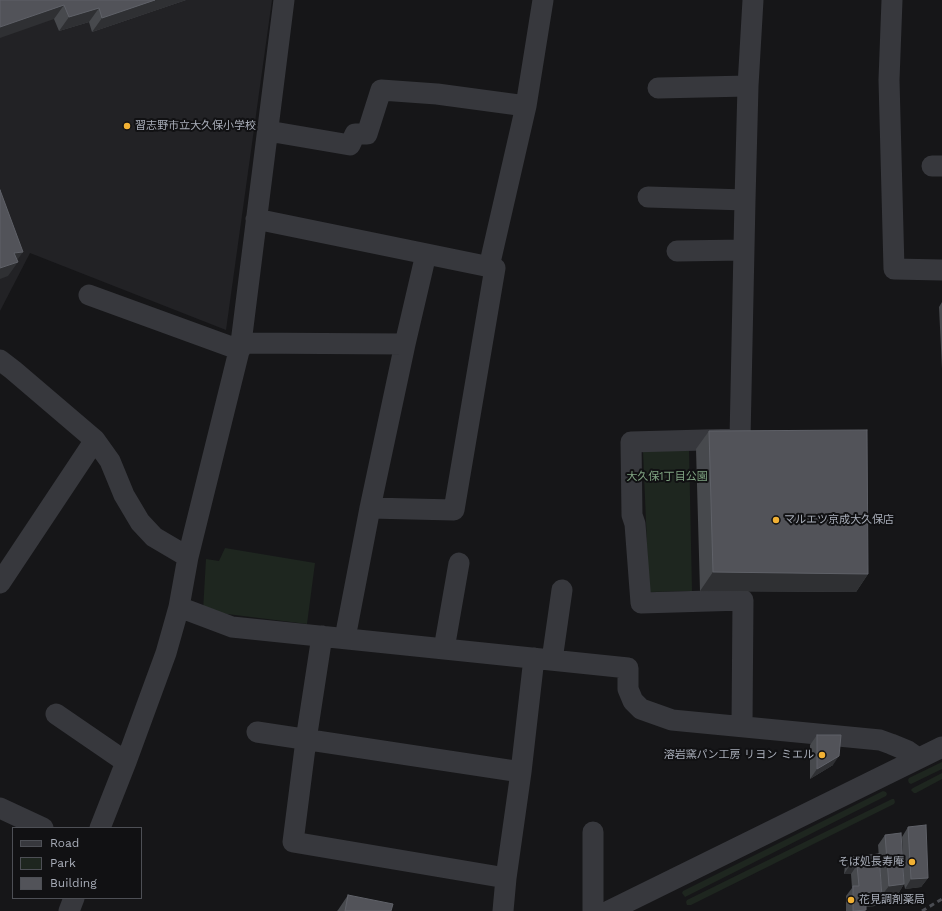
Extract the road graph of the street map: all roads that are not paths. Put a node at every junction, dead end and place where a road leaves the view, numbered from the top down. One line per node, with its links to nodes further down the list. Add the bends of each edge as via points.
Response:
1 (284, 0): 8 (street)
2 (542, 0): 7 (street)
3 (752, 0): 5 (street)
4 (892, 0): 16 (street, via 889,80 894,269)
5 (748, 86): 6 (street); 10 (street)
6 (658, 88)
7 (526, 106): 8 (street, via 437,94 381,90 367,134 355,134 350,145); 15 (street)
8 (268, 131): 11 (street)
9 (648, 197): 10 (street)
10 (745, 200): 12 (street)
11 (256, 219): 14 (street); 19 (street)
12 (744, 250): 13 (street); 33 (street, via 740,439 631,442 632,515 635,524 641,603 743,600)
13 (676, 251)
14 (426, 254): 15 (street); 18 (street)
15 (489, 267): 22 (street, via 495,268 454,510)
16 (942, 270)
17 (89, 295): 19 (street)
18 (405, 344): 19 (street); 22 (street)
19 (240, 347): 23 (street)
20 (0, 360): 21 (street)
21 (95, 440): 23 (street, via 110,461 124,495 140,522 154,536); 25 (street)
22 (370, 508): 29 (street)
23 (188, 557): 27 (street)
24 (459, 563): 30 (street)
25 (0, 583)
26 (562, 590): 31 (street)
27 (179, 607): 28 (street, via 232,626); 38 (street, via 166,653)
28 (322, 636): 29 (street); 35 (street)
29 (345, 638): 30 (street)
30 (444, 649): 31 (street)
31 (543, 659): 33 (street, via 628,668 628,689 633,701 641,710 672,720); 39 (street)
32 (56, 714): 38 (street)
33 (742, 726): 37 (street, via 880,740)
34 (257, 732): 35 (street)
35 (306, 740): 39 (street); 44 (street, via 293,842)
36 (942, 747): 37 (street)
37 (918, 758): 49 (street)
38 (126, 762): 42 (street)
39 (521, 772): 44 (street)
40 (0, 808): 41 (street)
41 (41, 827)
42 (100, 827)
43 (593, 832): 48 (street)
44 (506, 878): 47 (street)
45 (74, 899): 46 (street)
46 (69, 911)
47 (503, 911)
48 (593, 911)
49 (609, 911)

